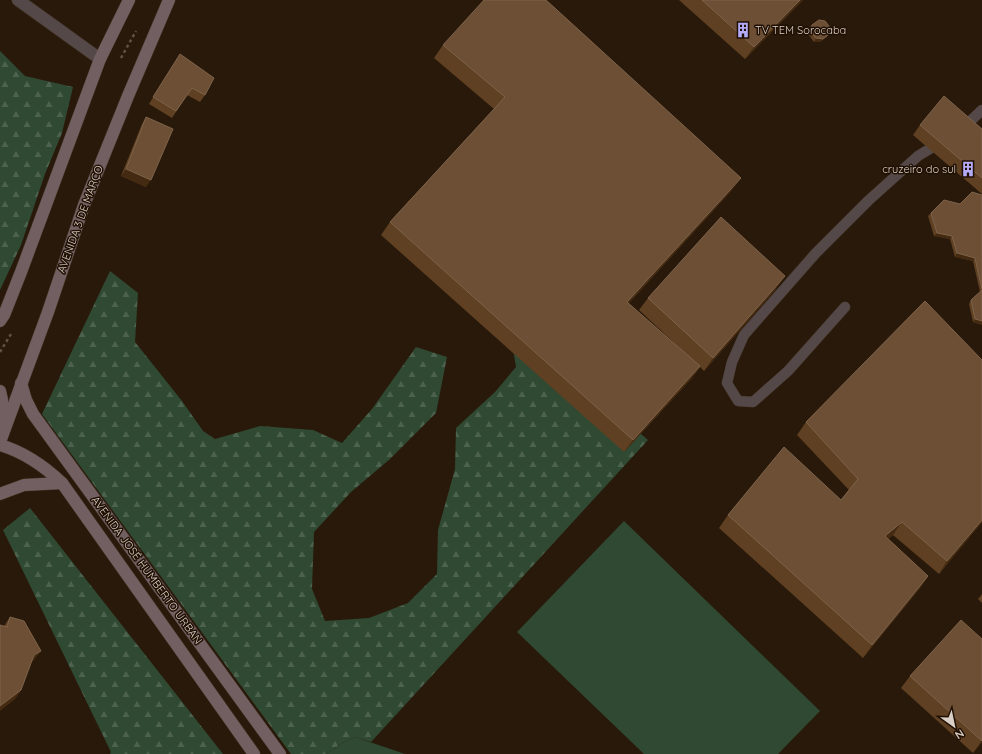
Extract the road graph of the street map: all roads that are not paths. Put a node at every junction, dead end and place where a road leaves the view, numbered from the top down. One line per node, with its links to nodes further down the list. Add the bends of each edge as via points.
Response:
1 (18, 0): 4 (street)
2 (129, 0): 4 (main road)
3 (169, 0): 8 (main road, AVENIDA 3 DE MARÇO, via 84,205)
4 (100, 59): 7 (main road, via 21,272)
5 (982, 110): 6 (lane, via 962,129 918,156 869,200 814,254 744,335 732,362 728,383 738,401 753,402 788,371)
6 (846, 307)
7 (0, 321)
8 (21, 383): 10 (main road, AVENIDA 3 DE MARÇO); 16 (main road, AVENIDA JOSÉ HUMBERTO URBAN, via 33,414)
9 (0, 391): 10 (main road, via 3,399)
10 (3, 423): 11 (main road, AVENIDA 3 DE MARÇO)
11 (0, 442)
12 (0, 446): 13 (main road, AVENIDA JOSÉ HUMBERTO URBAN, via 32,459)
13 (62, 483): 14 (main road, via 24,485); 15 (main road, AVENIDA JOSÉ HUMBERTO URBAN)
14 (0, 494)
15 (254, 754)
16 (280, 754)

